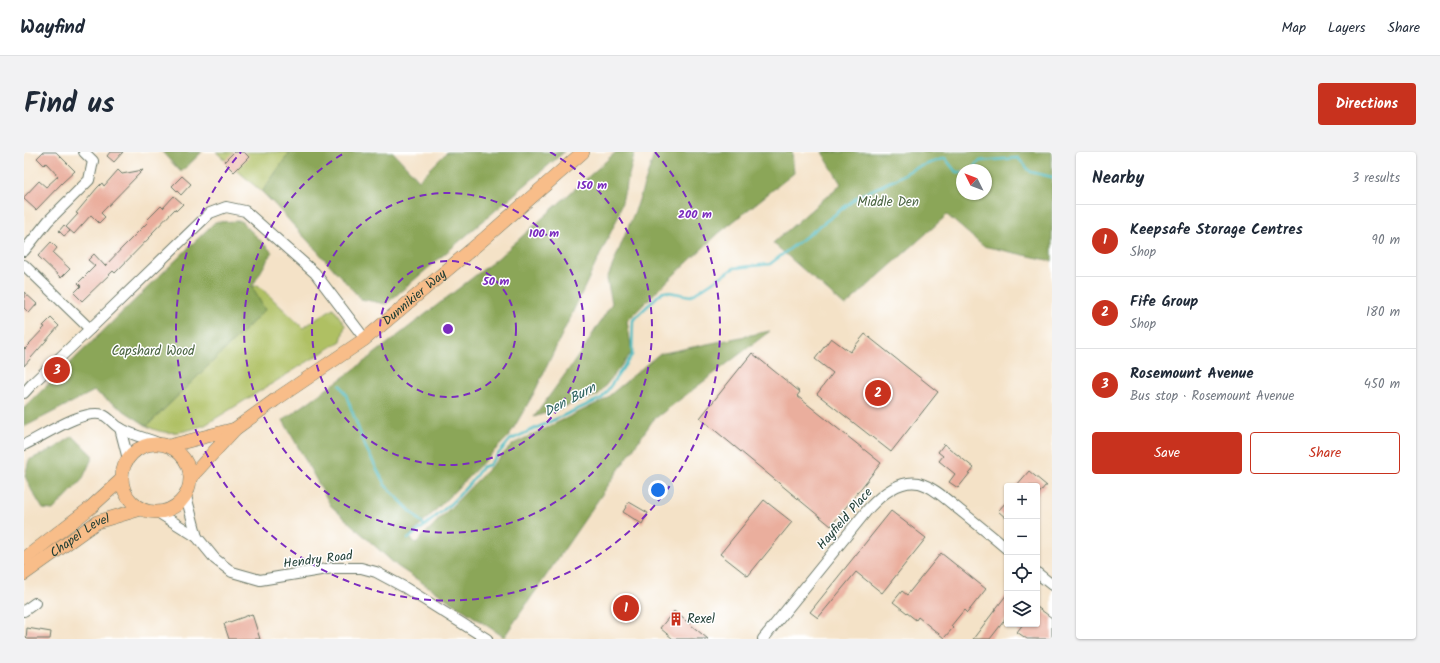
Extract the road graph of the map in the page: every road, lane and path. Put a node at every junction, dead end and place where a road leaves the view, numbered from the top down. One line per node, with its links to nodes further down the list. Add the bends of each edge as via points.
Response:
1 (84, 152): 3 (street, via 93,161 89,180 48,221)
2 (583, 152): 6 (main road, Dunnikier Way, via 486,238)
3 (24, 251)
4 (24, 265): 5 (street)
5 (90, 329): 6 (street, via 210,213 226,207 245,211 315,272); 7 (street)
6 (365, 339): 9 (main road, Dunnikier Way)
7 (24, 393)
8 (120, 428): 10 (street); 11 (street, via 103,415 87,414); 12 (street)
9 (235, 429): 10 (main road, Dunnikier Way); 13 (main road, Dunnikier Way)
10 (163, 444): 12 (main road, via 146,445 136,450); 13 (main road, via 178,451 185,458)
11 (24, 445)
12 (128, 459): 14 (main road, via 123,468)
13 (191, 477): 15 (main road)
14 (122, 480): 16 (main road, via 123,489 128,497); 20 (main road, Chapel Level)
15 (186, 496): 17 (main road, via 170,510); 18 (street, Hendry Road)
16 (141, 509): 17 (main road); 21 (main road, Chapel Level, via 97,522)
17 (159, 513): 18 (street, Hendry Road)
18 (197, 537): 26 (street, Hendry Road, via 215,559 232,572 260,580 333,568 361,568 376,572)
19 (1004, 547): 27 (street, Hayfield Place, via 927,486 907,483 888,490 869,508)
20 (24, 559)
21 (24, 574)
22 (1040, 575): 23 (street)
23 (1052, 585)
24 (35, 603): 25 (street)
25 (24, 611)
26 (485, 639)
27 (763, 639)

